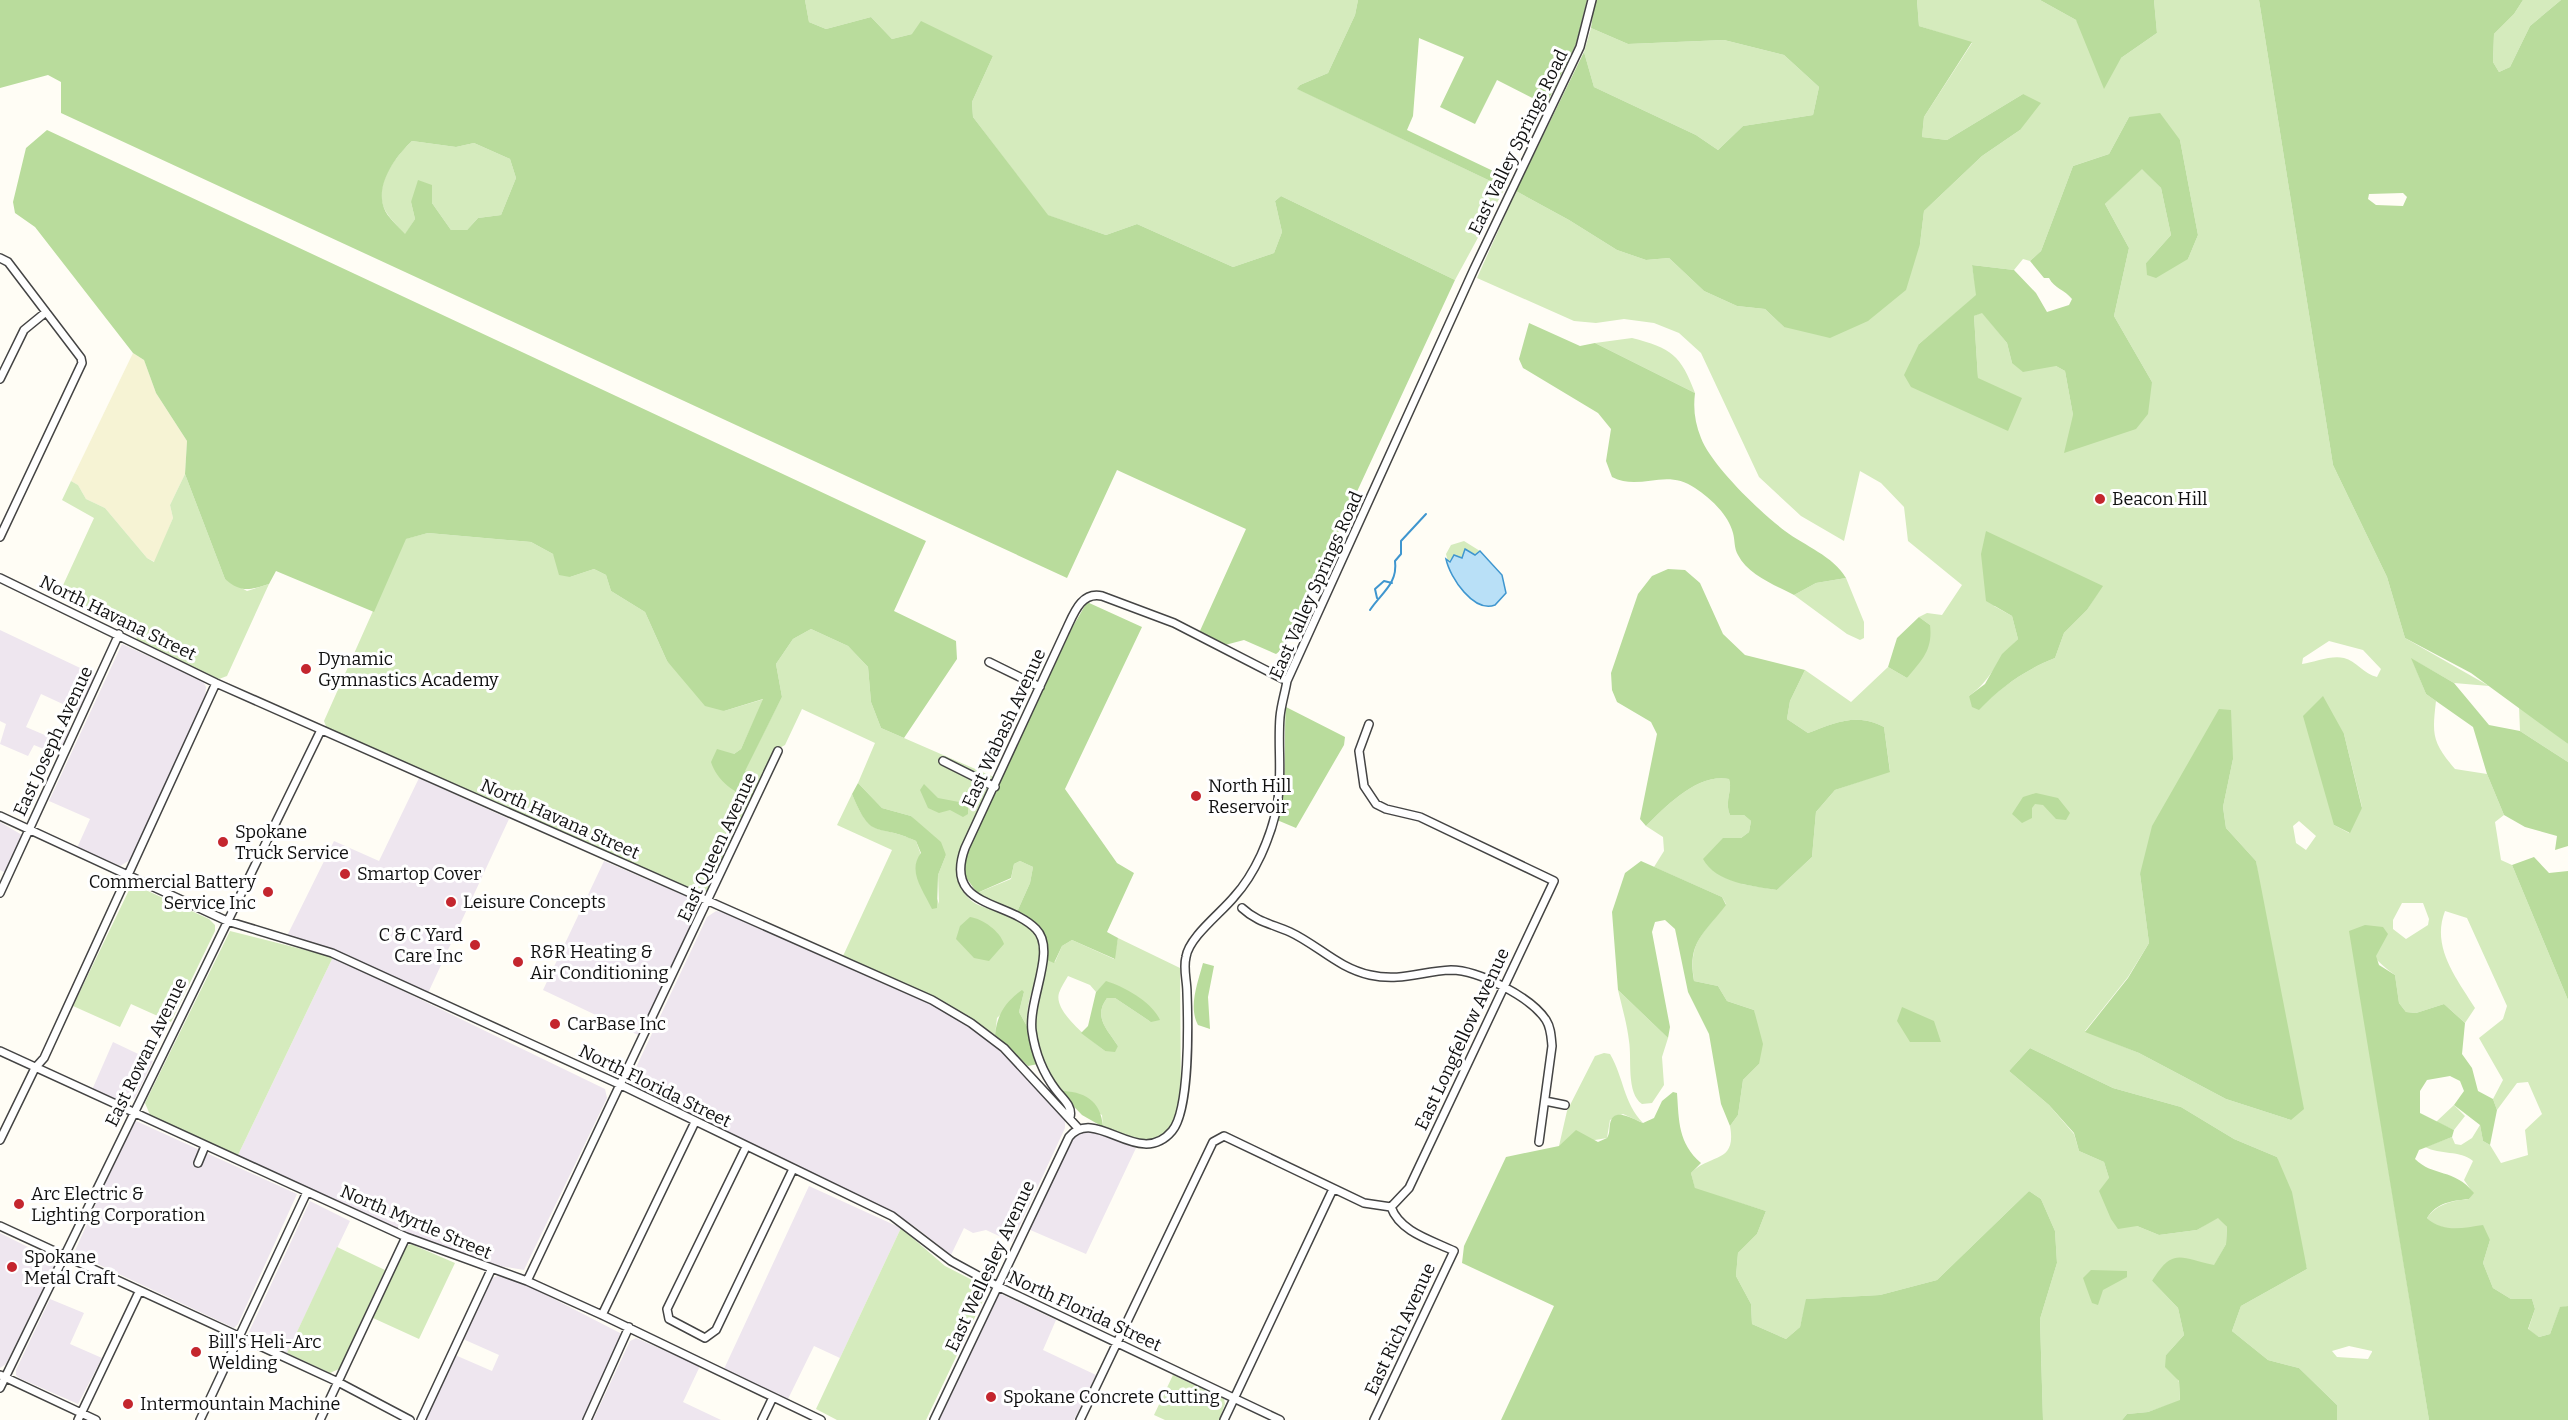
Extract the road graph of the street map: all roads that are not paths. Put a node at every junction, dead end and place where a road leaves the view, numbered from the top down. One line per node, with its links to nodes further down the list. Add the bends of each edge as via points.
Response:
1 (1592, 0): 10 (street, East Valley Springs Road, via 1580,47 1474,269)
2 (0, 258): 3 (street, via 8,262)
3 (46, 312): 4 (street, via 24,330); 5 (street, via 81,358 81,370)
4 (0, 379)
5 (4, 519): 6 (street)
6 (0, 537)
7 (0, 578): 8 (street, North Havana Street)
8 (119, 634): 11 (street, North Havana Street); 19 (street, East Joseph Avenue)
9 (989, 662): 12 (street)
10 (1287, 681): 12 (street, East Wabash Avenue, via 1174,623 1102,596 1089,595 1070,622); 34 (street, East Valley Springs Road, via 1280,715 1279,792 1268,836 1235,897 1186,953 1188,1018 1184,1101 1179,1120 1167,1137 1147,1144 1094,1128)
11 (216, 683): 14 (street, North Havana Street); 20 (street)
12 (1040, 687): 17 (street, East Wabash Avenue)
13 (1369, 724): 25 (street, East Longfellow Avenue, via 1359,751 1364,786 1376,804 1420,817 1554,881)
14 (321, 730): 22 (street, North Havana Street); 24 (street, East Rowan Avenue)
15 (778, 751): 22 (street, East Queen Avenue)
16 (943, 762): 17 (street)
17 (995, 787): 32 (street, East Wabash Avenue, via 965,848 960,865 962,879 976,897 1030,924 1043,939 1046,951 1033,1000 1032,1028 1042,1065 1069,1107)
18 (0, 816): 19 (street, North Florida Street)
19 (29, 830): 20 (street, North Florida Street); 21 (street, East Joseph Avenue)
20 (128, 875): 24 (street, North Florida Street); 27 (street, via 44,1058)
21 (0, 893)
22 (708, 901): 28 (street, East Queen Avenue); 32 (street, North Havana Street, via 960,1015 1014,1057)
23 (1242, 908): 25 (street, via 1259,921 1303,939 1335,962 1369,975 1407,978 1465,971)
24 (227, 921): 28 (street, North Florida Street, via 332,953); 31 (street, East Rowan Avenue)
25 (1502, 987): 29 (street, via 1537,1010 1551,1031); 43 (street, East Longfellow Avenue, via 1409,1188)
26 (0, 1052): 27 (street, North Myrtle Street)
27 (35, 1068): 31 (street, North Myrtle Street); 35 (street)
28 (621, 1085): 33 (street, North Florida Street); 48 (street, East Queen Avenue)
29 (1545, 1101): 30 (street); 36 (street)
30 (1565, 1105)
31 (134, 1112): 37 (street, North Myrtle Street); 46 (street, East Rowan Avenue)
32 (1070, 1117): 34 (street, North Havana Street)
33 (695, 1122): 38 (street, North Florida Street); 51 (street)
34 (1078, 1128): 49 (street, East Wellesley Avenue, via 1062,1148)
35 (0, 1140)
36 (1539, 1142)
37 (205, 1146): 39 (street); 42 (street, North Myrtle Street)
38 (746, 1147): 40 (street, North Florida Street); 40 (street, via 667,1309 669,1320 705,1338 716,1330)
39 (198, 1163)
40 (793, 1169): 49 (street, North Florida Street, via 892,1216 951,1261)
41 (1333, 1189): 43 (street, via 1364,1203); 54 (street, via 1217,1137); 59 (street)
42 (307, 1192): 45 (street, North Myrtle Street); 53 (street)
43 (1391, 1207): 73 (street, East Rich Avenue, via 1403,1227 1454,1251)
44 (0, 1226): 46 (street)
45 (406, 1237): 47 (street, North Myrtle Street); 56 (street)
46 (67, 1256): 50 (street); 55 (street, East Rowan Avenue)
47 (491, 1270): 48 (street, North Myrtle Street); 65 (street)
48 (527, 1281): 51 (street, North Myrtle Street)
49 (997, 1286): 54 (street, North Florida Street); 69 (street, East Wellesley Avenue)
50 (139, 1292): 53 (street); 60 (street)
51 (602, 1315): 52 (street, North Myrtle Street)
52 (630, 1327): 58 (street, North Myrtle Street); 66 (street)
53 (239, 1337): 56 (street); 62 (street)
54 (1117, 1343): 59 (street, North Florida Street); 70 (street)
55 (3, 1377): 57 (street, East Rowan Avenue); 60 (street)
56 (338, 1382): 63 (street); 64 (street)
57 (0, 1388)
58 (773, 1397): 67 (street); 68 (street, North Myrtle Street)
59 (1234, 1399): 71 (street); 72 (street, North Florida Street)
60 (80, 1417): 61 (street)
61 (96, 1420)
62 (200, 1420)
63 (320, 1420)
64 (410, 1420)
65 (421, 1420)
66 (587, 1420)
67 (762, 1420)
68 (821, 1420)
69 (934, 1420)
70 (1080, 1420)
71 (1224, 1420)
72 (1280, 1420)
73 (1374, 1420)

